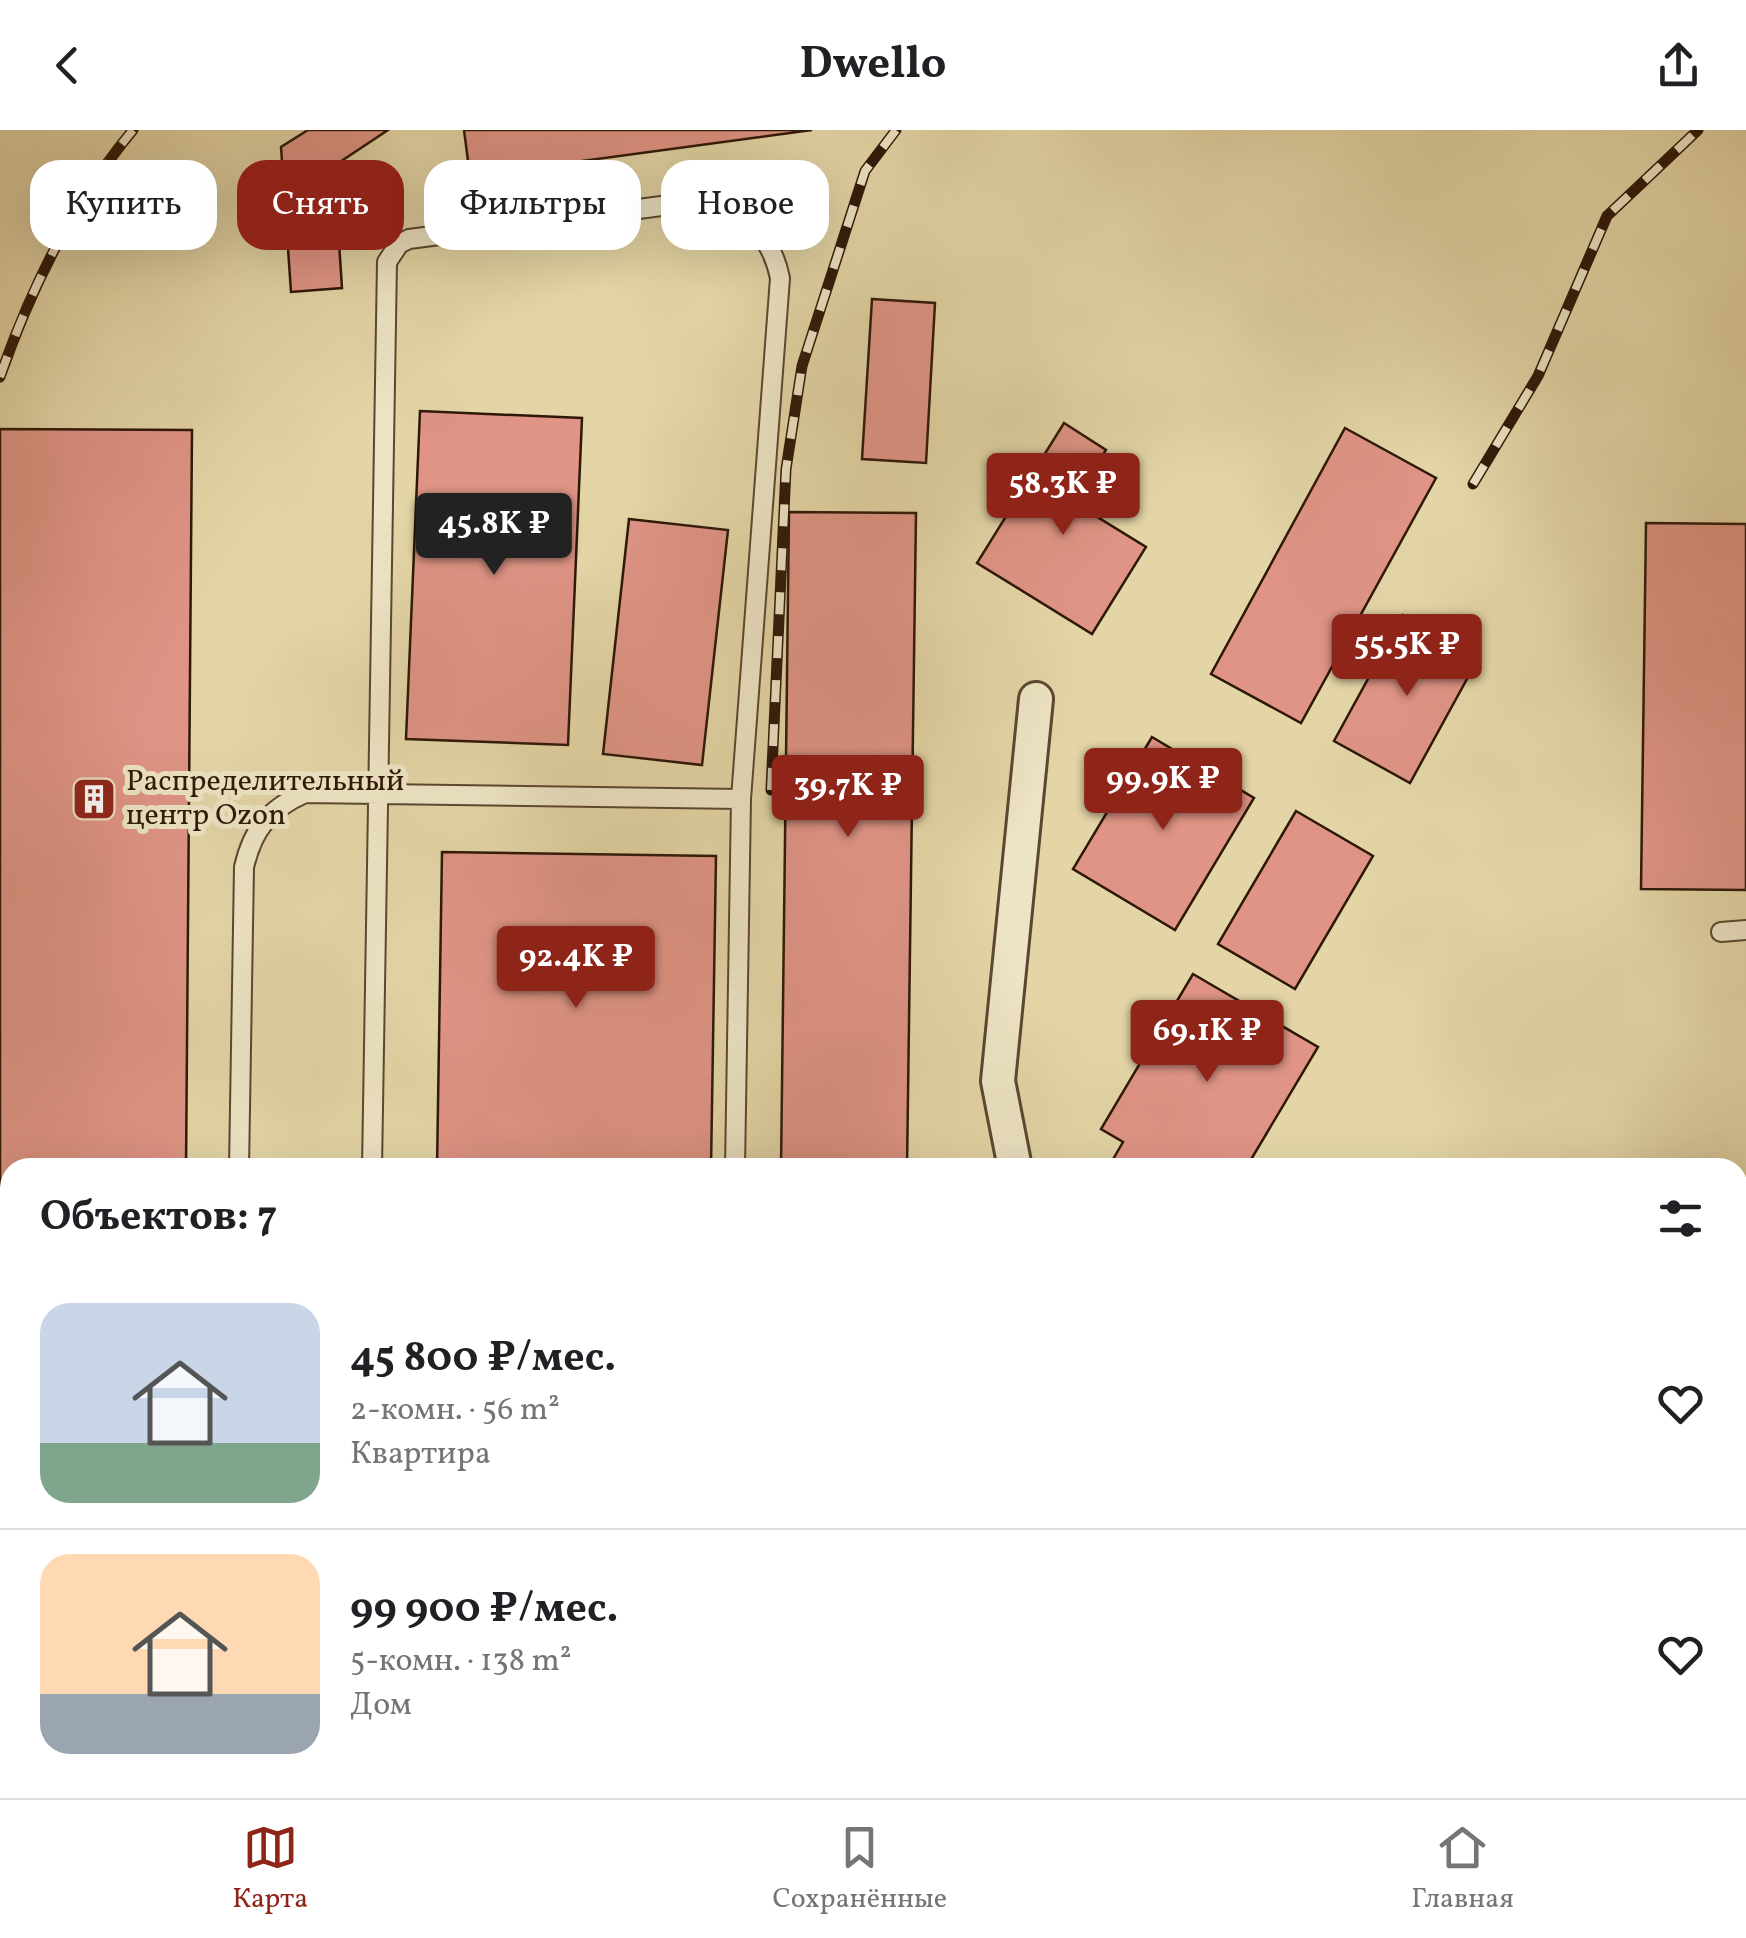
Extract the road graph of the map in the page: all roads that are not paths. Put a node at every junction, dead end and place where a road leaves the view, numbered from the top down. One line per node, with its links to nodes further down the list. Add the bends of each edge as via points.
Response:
1 (1036, 699): 9 (street, via 998,1081)
2 (378, 794): 3 (lane); 3 (lane, via 386,274 392,252 409,239 692,202 724,206 756,226 780,278); 6 (lane, via 305,793 265,818 250,840 244,867); 7 (lane)
3 (741, 800): 8 (lane)
4 (1746, 930): 5 (lane)
5 (1721, 932)
6 (239, 1158)
7 (372, 1158)
8 (735, 1158)
9 (1013, 1158)

